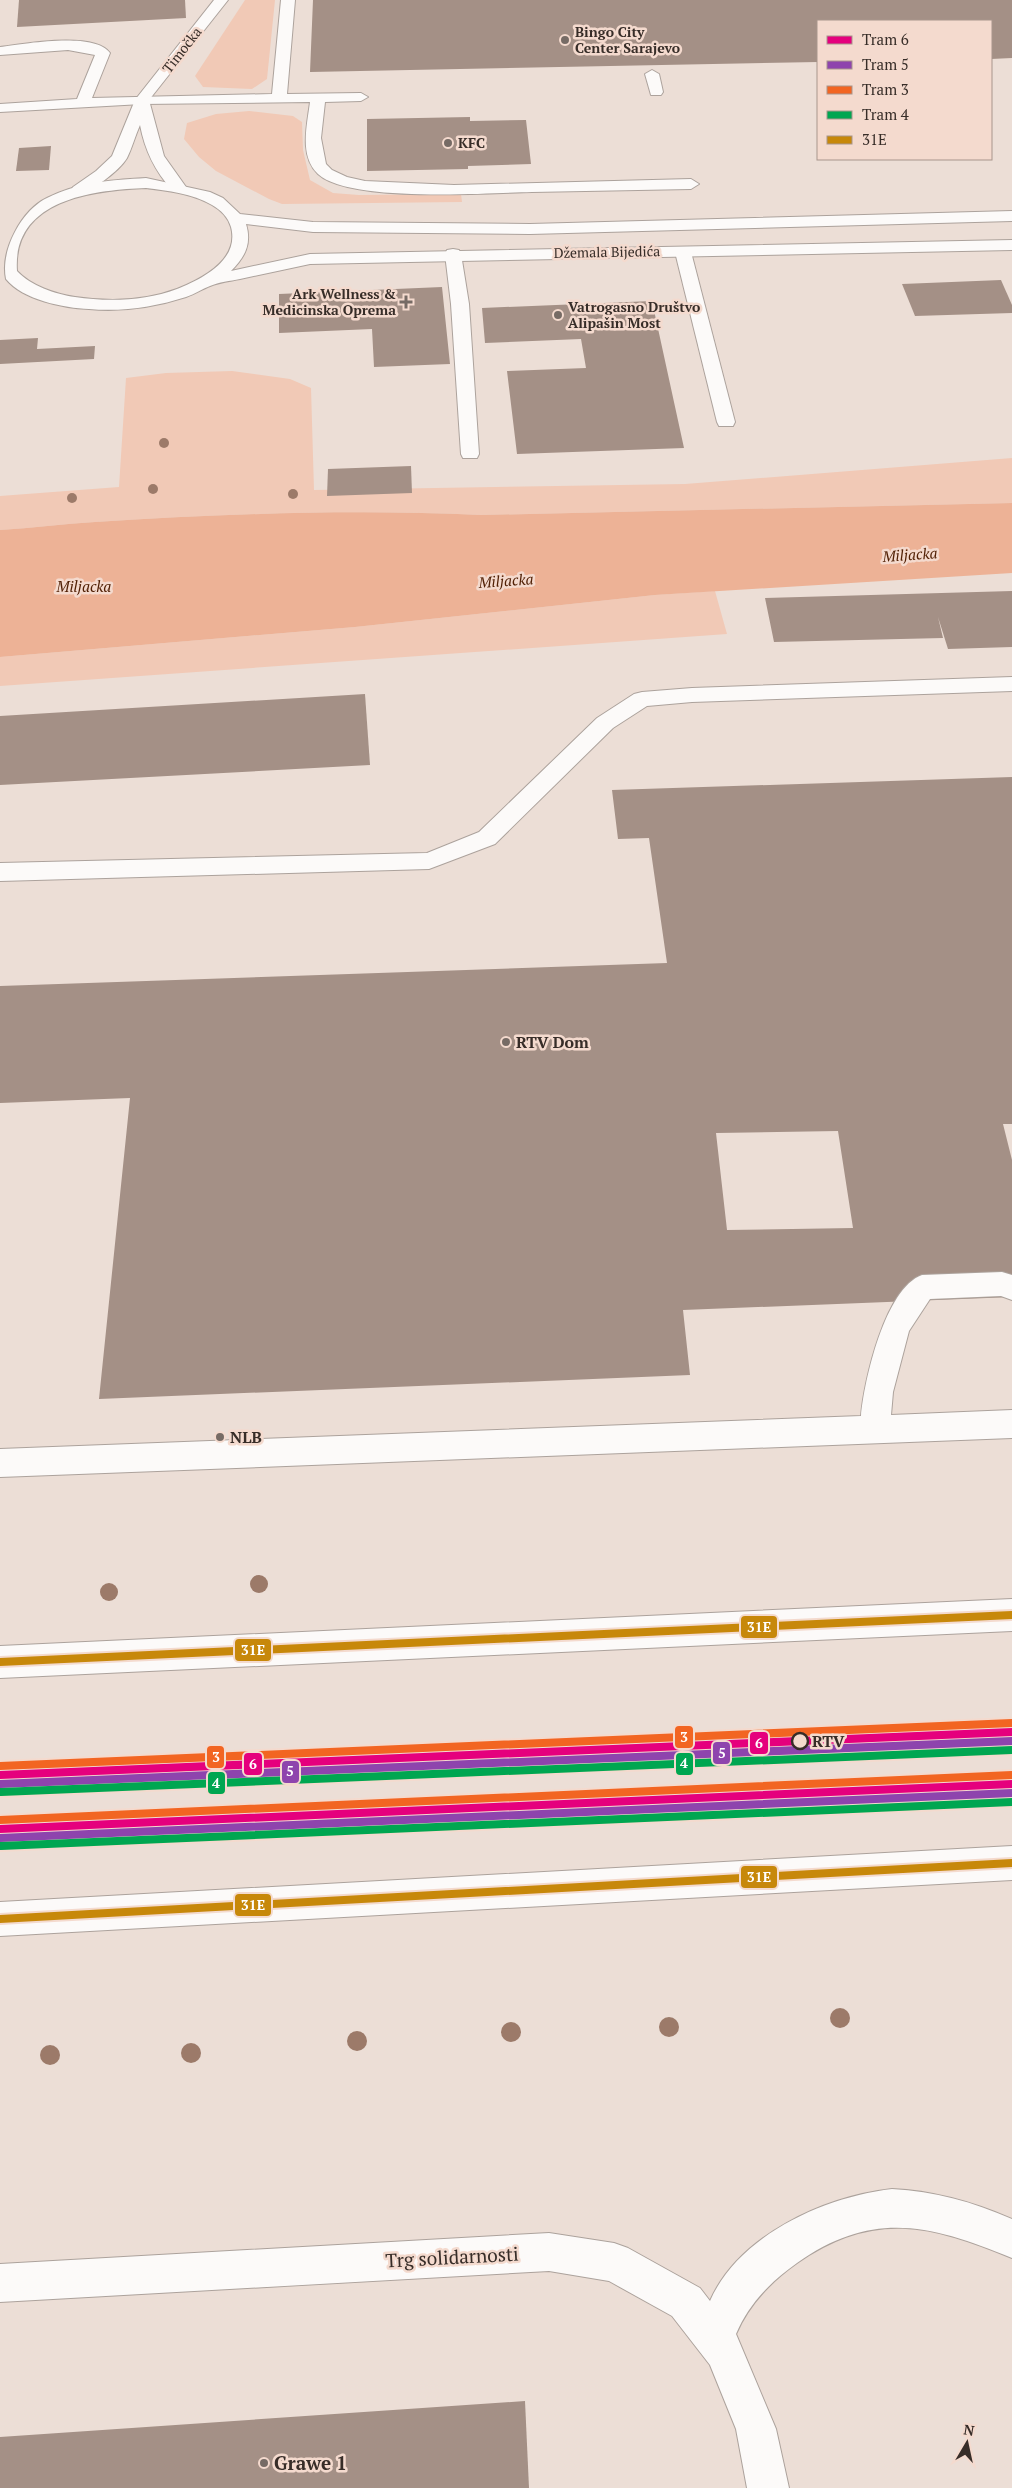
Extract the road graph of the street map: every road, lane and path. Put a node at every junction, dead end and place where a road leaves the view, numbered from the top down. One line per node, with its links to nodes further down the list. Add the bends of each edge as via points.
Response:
1 (221, 0): 9 (street, Timočka)
2 (288, 0): 8 (street)
3 (0, 51): 10 (street, via 81,45 96,48 103,53)
4 (652, 74): 5 (street)
5 (656, 92)
6 (361, 97): 7 (street)
7 (325, 98): 8 (street); 12 (street); 16 (street, via 314,143 315,160 326,174 355,184 378,187)
8 (279, 99): 9 (street)
9 (142, 100): 10 (street); 15 (street, via 155,158); 17 (street, Timočka, via 119,158)
10 (83, 103): 11 (street)
11 (0, 108)
12 (331, 116)
13 (335, 162): 16 (street, via 360,175 392,180)
14 (690, 184): 16 (street)
15 (178, 187): 17 (street, Džemala Bijedića, via 146,183 112,184); 20 (street, Džemala Bijedića, via 222,204)
16 (507, 187)
17 (79, 190): 19 (street, Džemala Bijedića, via 47,202)
18 (1012, 216): 20 (street, Džemala Bijedića, via 530,229 313,227)
19 (22, 217): 21 (street, Džemala Bijedića); 25 (street, Džemala Bijedića, via 6,235 2,254)
20 (236, 218): 26 (street, Džemala Bijedića, via 242,239 238,251 225,268)
21 (0, 225)
22 (1012, 245): 23 (street, Džemala Bijedića)
23 (682, 252): 24 (street, Džemala Bijedića); 27 (street)
24 (453, 254): 26 (street, Džemala Bijedića, via 310,258); 28 (street, via 460,304)
25 (5, 273): 26 (street, Džemala Bijedića, via 29,289 58,300 95,305 162,298)
26 (205, 282)
27 (726, 422)
28 (470, 454)
29 (1012, 684): 30 (street, via 642,699 605,723 488,838 429,861)
30 (0, 872)
31 (1012, 1288): 33 (street, via 1002,1284 922,1287 896,1327 878,1392)
32 (1012, 1424): 33 (street)
33 (875, 1430): 34 (street)
34 (0, 1463)
35 (1012, 1615): 36 (street)
36 (0, 1662)
37 (1012, 1863): 38 (street)
38 (0, 1919)
39 (1012, 2239): 41 (street, via 980,2223 939,2212 900,2208 863,2212 823,2223 793,2241 759,2268 734,2296)
40 (0, 2283): 41 (street, Trg solidarnosti, via 549,2252 614,2262 686,2302)
41 (715, 2337): 42 (street, Trg solidarnosti, via 725,2352 756,2429)
42 (768, 2488)

